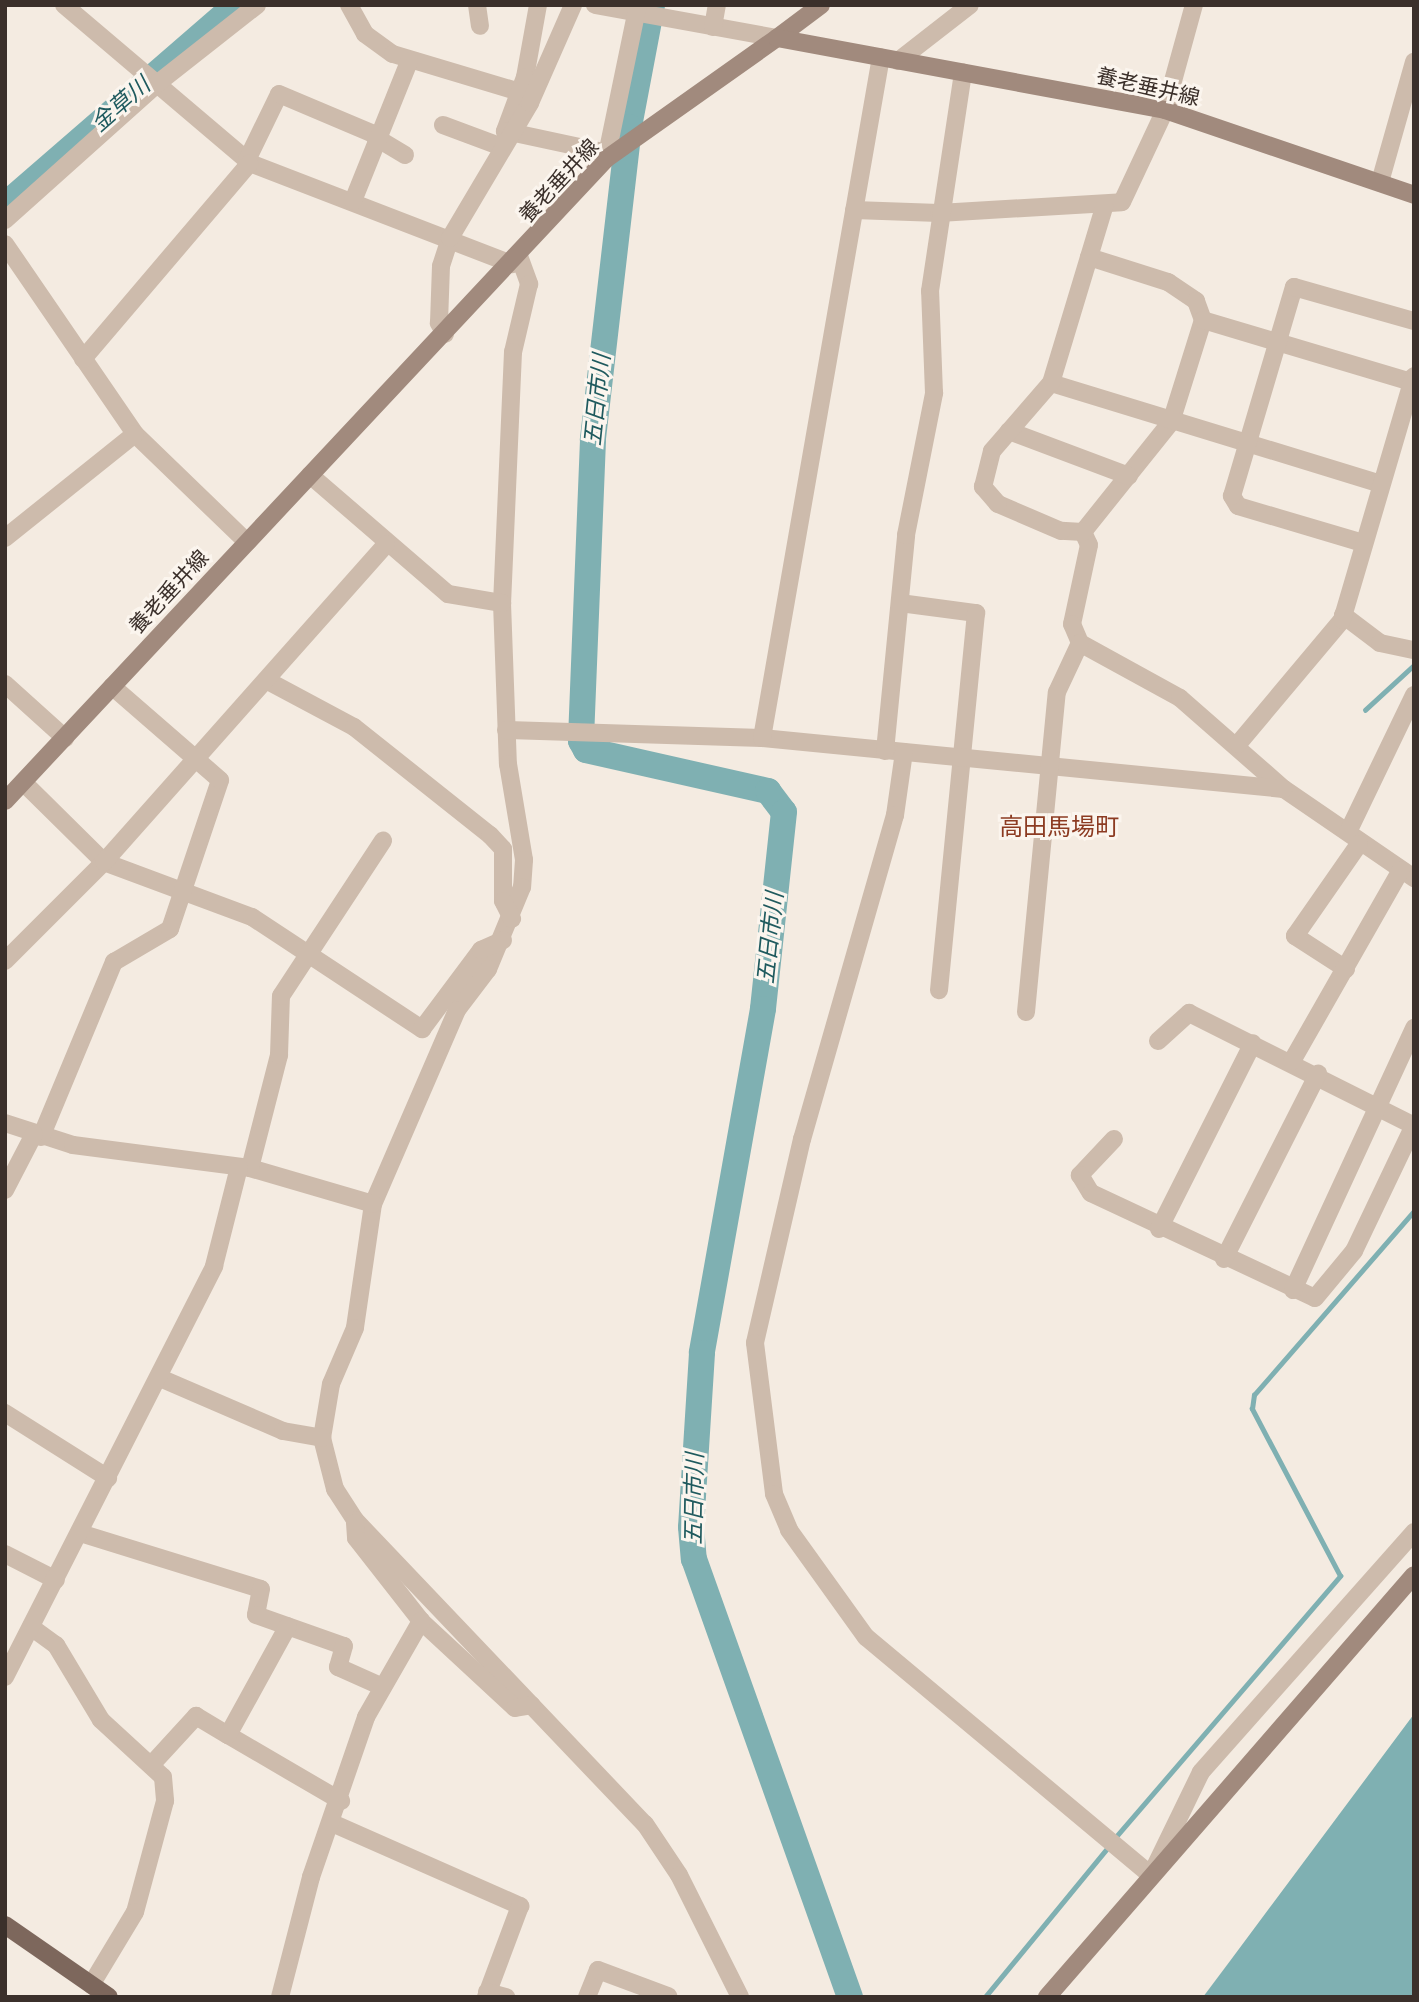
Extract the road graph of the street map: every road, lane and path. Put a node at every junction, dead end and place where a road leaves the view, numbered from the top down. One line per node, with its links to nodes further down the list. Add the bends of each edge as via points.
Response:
1 (64, 5): 21 (street)
2 (257, 5): 21 (street)
3 (349, 5): 18 (street, via 365,34)
4 (477, 5): 14 (street)
5 (538, 5): 22 (street)
6 (573, 5): 26 (street)
7 (595, 5): 12 (street)
8 (717, 5): 15 (street)
9 (821, 5): 16 (main road)
10 (970, 5): 17 (street)
11 (1194, 5): 23 (street)
12 (637, 9): 13 (street); 27 (street)
13 (664, 12): 15 (street)
14 (480, 26)
15 (713, 27): 16 (street)
16 (777, 38): 17 (main road, 養老垂井線); 27 (main road, 養老垂井線)
17 (890, 59): 20 (main road, 養老垂井線); 34 (street)
18 (409, 62): 22 (street); 25 (street)
19 (1414, 62): 30 (street)
20 (963, 72): 23 (main road, 養老垂井線); 35 (street)
21 (158, 83): 29 (street); 36 (street)
22 (520, 92): 26 (street, via 505,131)
23 (1166, 110): 30 (main road, 養老垂井線); 33 (street, via 1122,202)
24 (443, 125): 26 (street)
25 (375, 136): 28 (street); 29 (street, via 279,94); 32 (street)
26 (506, 141): 27 (street); 37 (street)
27 (612, 153): 40 (main road, 養老垂井線)
28 (405, 155)
29 (249, 161): 32 (street); 45 (street)
30 (1380, 182): 31 (main road, 養老垂井線)
31 (1414, 195)
32 (353, 201): 37 (street)
33 (1104, 207): 35 (street); 39 (street)
34 (854, 210): 35 (street); 71 (street)
35 (939, 214): 61 (street, via 930,291 934,393)
36 (5, 220)
37 (450, 238): 40 (street); 43 (street, via 441,266 439,323)
38 (5, 244): 45 (street)
39 (1089, 257): 41 (street, via 1168,282 1196,301); 47 (street)
40 (516, 260): 43 (main road, 養老垂井線); 60 (street, via 529,285 513,352)
41 (1203, 320): 44 (street); 48 (street)
42 (1414, 321): 44 (street, via 1294,287)
43 (446, 334): 52 (main road, 養老垂井線)
44 (1276, 341): 46 (street); 51 (street)
45 (83, 359): 50 (street)
46 (1413, 379): 54 (street)
47 (1051, 383): 48 (street); 49 (street)
48 (1171, 422): 51 (street); 53 (street)
49 (1009, 431): 53 (street); 55 (street, via 992,451 983,487 998,504 1061,531)
50 (135, 435): 56 (street); 57 (street)
51 (1247, 445): 54 (street); 58 (street, via 1232,496 1238,506)
52 (310, 475): 57 (main road, 養老垂井線); 59 (street)
53 (1129, 476): 55 (street)
54 (1379, 483): 58 (street)
55 (1083, 532): 63 (street, via 1089,545 1072,624)
56 (5, 538)
57 (247, 542): 67 (main road, 養老垂井線)
58 (1363, 542): 62 (street)
59 (386, 544): 60 (street, via 448,594); 65 (street)
60 (502, 603): 69 (street)
61 (900, 603): 73 (street); 75 (street, via 976,613)
62 (1343, 615): 64 (street, via 1380,643); 72 (street)
63 (1080, 642): 72 (street, via 1180,698); 77 (street, via 1057,692)
64 (1414, 650)
65 (266, 680): 76 (street); 86 (street, via 354,727 490,835 503,849 503,901)
66 (5, 684): 70 (street)
67 (112, 686): 70 (main road, 養老垂井線); 76 (street)
68 (1414, 695): 81 (street)
69 (506, 730): 71 (street); 86 (street, via 524,860)
70 (65, 738): 78 (main road, 養老垂井線)
71 (762, 738): 73 (street)
72 (1238, 744): 79 (street)
73 (885, 751): 74 (street)
74 (904, 752): 75 (street); 129 (street, via 895,815 802,1139 755,1343 774,1494 789,1530 866,1637)
75 (964, 756): 77 (street); 91 (street)
76 (195, 760): 83 (street); 85 (street, via 220,780)
77 (1052, 766): 79 (street); 92 (street)
78 (23, 782): 80 (main road, 養老垂井線); 83 (street)
79 (1284, 789): 81 (street)
80 (5, 801)
81 (1354, 838): 84 (street); 90 (street, via 1295,936)
82 (383, 841): 88 (street)
83 (104, 862): 85 (street); 89 (street)
84 (1407, 874): 90 (street)
85 (182, 891): 88 (street, via 252,917); 101 (street, via 170,929 114,962)
86 (512, 919): 87 (street)
87 (503, 940): 88 (street, via 481,950 422,1029); 105 (street, via 457,1010)
88 (309, 952): 103 (street, via 281,996 279,1055)
89 (5, 961)
90 (1346, 969): 96 (street)
91 (939, 990)
92 (1026, 1012)
93 (1414, 1028): 98 (street)
94 (1158, 1041): 95 (street, via 1189,1013)
95 (1253, 1043): 96 (street); 106 (street)
96 (1292, 1061): 97 (street)
97 (1318, 1074): 98 (street); 107 (street)
98 (1380, 1104): 100 (street); 108 (street)
99 (5, 1123): 101 (street)
100 (1414, 1125): 108 (street, via 1354,1251 1315,1298)
101 (37, 1135): 103 (street); 104 (street)
102 (1114, 1139): 106 (street, via 1080,1175 1091,1193)
103 (244, 1167): 105 (street); 109 (street, via 214,1266)
104 (5, 1191)
105 (373, 1204): 111 (street, via 355,1328 331,1384)
106 (1159, 1229): 107 (street)
107 (1224, 1259): 108 (street)
108 (1293, 1290)
109 (160, 1378): 111 (street, via 245,1417); 112 (street)
110 (5, 1413): 112 (street)
111 (322, 1438): 113 (street, via 335,1489)
112 (108, 1478): 115 (street)
113 (355, 1520): 119 (street, via 356,1538); 124 (street)
114 (1414, 1532): 129 (street, via 1201,1772)
115 (80, 1533): 118 (street); 120 (street, via 261,1589 257,1615)
116 (5, 1554): 118 (street)
117 (1414, 1575): 129 (main road)
118 (55, 1580): 121 (street)
119 (421, 1621): 123 (street); 124 (street, via 515,1708)
120 (288, 1626): 123 (street, via 344,1646 338,1667); 125 (street)
121 (31, 1627): 122 (street); 126 (street, via 55,1645 101,1720)
122 (5, 1677)
123 (383, 1687): 127 (street, via 366,1717)
124 (532, 1705): 138 (street, via 645,1824 679,1875)
125 (228, 1735): 126 (street, via 197,1716); 127 (street)
126 (153, 1763): 131 (street, via 163,1777 165,1801 148,1871 125,1934)
127 (341, 1801): 128 (street)
128 (332, 1823): 132 (street, via 520,1906); 135 (street)
129 (1152, 1875): 139 (main road)
130 (5, 1925): 131 (main road)
131 (91, 1985): 134 (main road)
132 (486, 1995): 136 (street)
133 (668, 1996): 137 (street, via 598,1970)
134 (109, 1997)
135 (280, 1997)
136 (506, 1997)
137 (587, 1997)
138 (740, 1997)
139 (1047, 1997)

